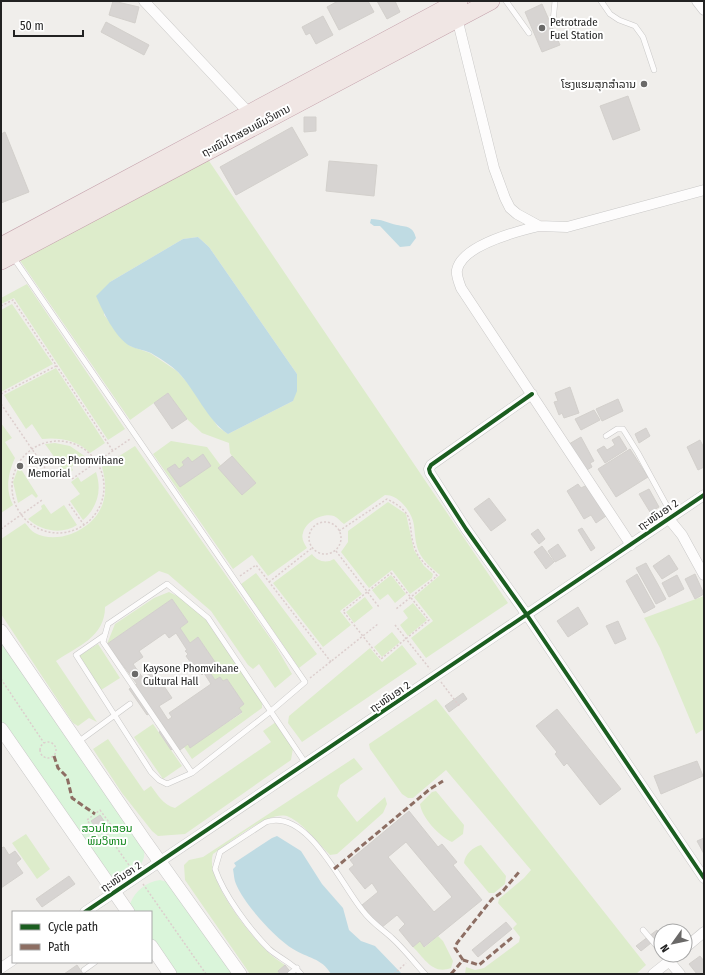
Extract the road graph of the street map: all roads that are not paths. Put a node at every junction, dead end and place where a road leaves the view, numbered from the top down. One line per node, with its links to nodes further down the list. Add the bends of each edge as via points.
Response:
1 (144, 1): 12 (street)
2 (491, 1): 7 (highway, ຖະໜົນໄກສອນພົມວິຫານ)
3 (506, 1): 10 (lane)
4 (555, 1): 9 (lane)
5 (601, 1): 11 (lane, via 610,14 635,26 643,37)
6 (697, 1): 8 (street)
7 (453, 6): 12 (highway, ຖະໜົນໄກສອນພົມວິຫານ); 14 (street, via 486,139 505,198 517,214); 15 (highway, ຖະໜົນໄກສອນພົມວິຫານ)
8 (704, 10)
9 (554, 22)
10 (529, 34)
11 (654, 70)
12 (249, 113): 15 (highway, ຖະໜົນໄກສອນພົມວິຫານ)
13 (704, 190): 14 (street, via 567,227)
14 (539, 226): 16 (street, via 507,234 474,251 459,264 457,276 461,288)
15 (5, 254): 26 (lane, via 137,434 306,682)
16 (532, 394): 20 (street); 22 (street, via 429,469 466,529)
17 (606, 436): 19 (lane, via 617,429 623,429)
18 (704, 495): 19 (street, ຖະໜົນອາ 2)
19 (671, 518): 20 (street, ຖະໜົນອາ 2); 21 (street)
20 (631, 545): 22 (street, ຖະໜົນອາ 2)
21 (704, 575)
22 (527, 615): 30 (street, ຖະໜົນອາ 2); 33 (street)
23 (1, 631): 29 (street)
24 (105, 636): 26 (lane, via 108,624 167,584 208,618); 27 (lane, via 76,655); 31 (lane, via 103,642)
25 (130, 704): 27 (lane)
26 (271, 711): 30 (lane); 31 (lane)
27 (113, 716): 29 (lane); 31 (lane, via 159,780 167,784 172,783)
28 (1, 729): 34 (street)
29 (77, 742): 32 (street)
30 (306, 764): 32 (street, ຖະໜົນອາ 2)
31 (192, 772)
32 (161, 862): 34 (street, ຖະໜົນອາ 2); 50 (street)
33 (704, 878)
34 (114, 892): 35 (street, ຖະໜົນອາ 2); 36 (street)
35 (86, 911)
36 (127, 911)
37 (643, 930): 39 (lane)
38 (704, 932): 40 (street)
39 (653, 941)
40 (693, 941)
41 (152, 947): 49 (street)
42 (12, 961): 46 (street)
43 (94, 963): 48 (lane)
44 (664, 963): 54 (street)
45 (674, 963): 55 (street)
46 (1, 968)
47 (297, 968): 51 (lane); 52 (lane); 53 (lane, via 270,949 248,923 226,892 215,869 220,852 273,820 290,822 313,841 363,911)
48 (84, 970)
49 (170, 974)
50 (240, 974)
51 (290, 974)
52 (301, 974)
53 (425, 974)
54 (653, 974)
55 (680, 974)

